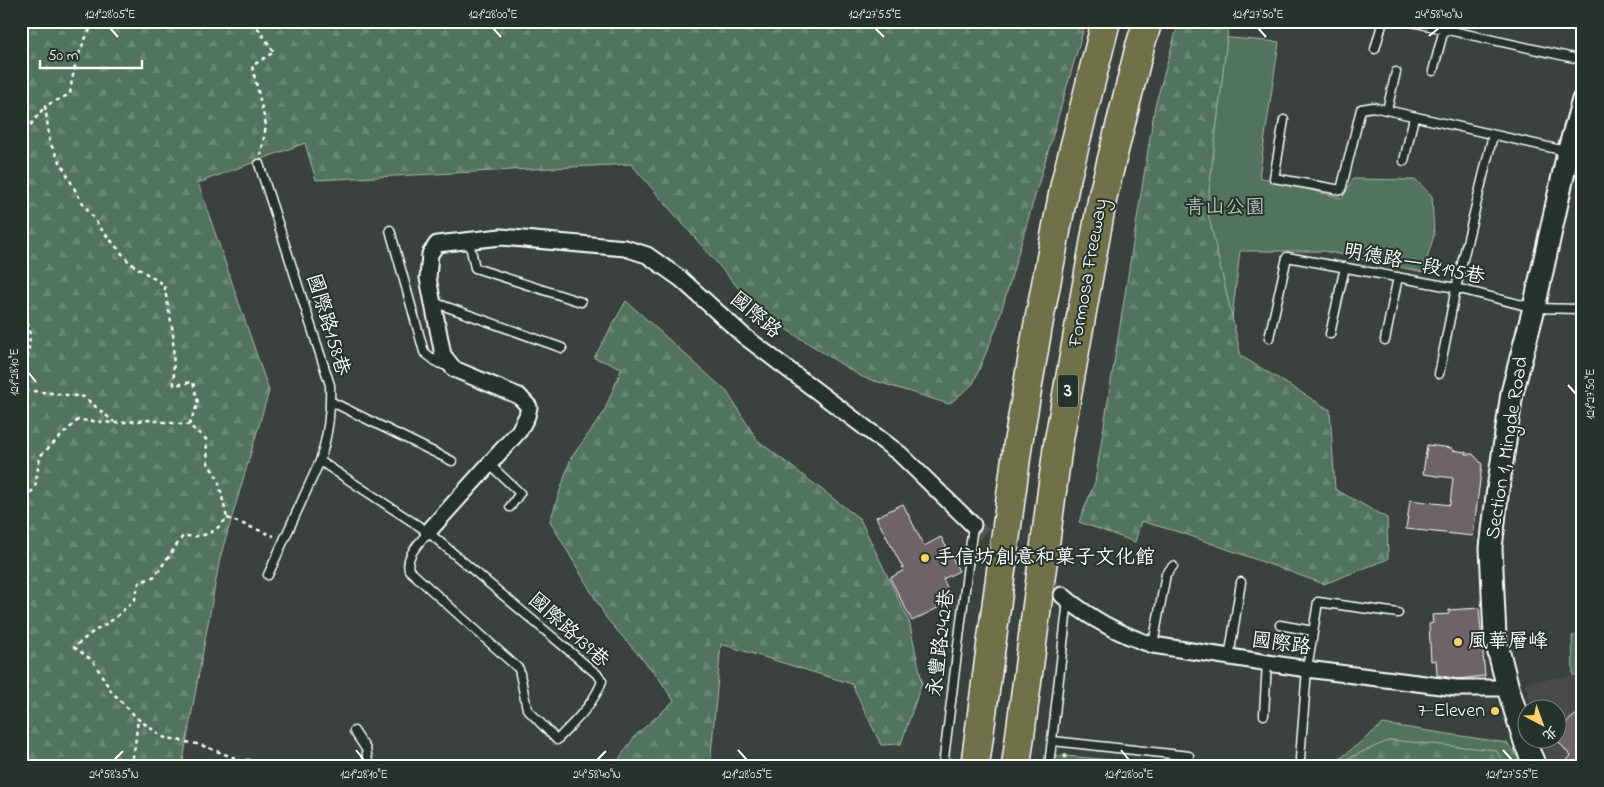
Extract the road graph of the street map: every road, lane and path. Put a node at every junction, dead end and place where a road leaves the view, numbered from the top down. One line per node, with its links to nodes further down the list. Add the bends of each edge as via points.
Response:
1 (98, 21): 7 (path)
2 (253, 21): 22 (path, via 274,52 252,66 266,125)
3 (1106, 21): 75 (highway, Formosa Freeway / 3, via 1064,184 1018,443)
4 (1148, 21): 76 (highway, Formosa Freeway / 3, via 1103,195 1058,445)
5 (1384, 21): 9 (lane)
6 (1407, 21): 8 (lane)
7 (94, 22): 14 (path, via 82,43 70,94)
8 (1444, 29): 10 (lane); 11 (lane)
9 (1375, 49)
10 (1583, 60)
11 (1433, 71)
12 (1396, 72): 15 (lane)
13 (1583, 100): 20 (street, Section 1, Mingde Road)
14 (45, 106): 19 (path); 43 (path, via 50,143 80,199 130,263 164,285 173,332 174,385 193,382 198,403)
15 (1387, 110): 16 (lane); 17 (lane, via 1360,109 1342,190 1274,178)
16 (1414, 117): 18 (lane); 21 (lane)
17 (1284, 120)
18 (1493, 135): 20 (lane); 28 (lane)
19 (21, 138)
20 (1576, 154): 32 (street, Section 1, Mingde Road)
21 (1404, 161)
22 (259, 164): 41 (lane, 國際路158巷, via 330,386)
23 (390, 230): 37 (lane, via 424,352 438,363)
24 (469, 240): 29 (street, 國際路, via 436,244 430,254 428,278); 30 (lane, via 475,268); 50 (street, 國際路, via 501,237 624,248 646,255 681,279 744,336 900,454)
25 (1345, 267): 26 (lane, 明德路一段195巷); 33 (lane); 34 (lane, 明德路一段195巷, via 1288,257)
26 (1398, 277): 28 (lane, 明德路一段195巷); 35 (lane)
27 (21, 283): 39 (path, via 30,335)
28 (1456, 288): 32 (lane, 明德路一段195巷); 38 (lane)
29 (433, 302): 36 (lane); 37 (street, 國際路, via 444,355)
30 (581, 302)
31 (1583, 306): 32 (lane, 明德路一段195巷, via 1579,309)
32 (1534, 308): 64 (street, Section 1, Mingde Road, via 1512,393 1491,548 1495,637)
33 (1330, 334)
34 (1269, 338)
35 (1385, 340)
36 (562, 348)
37 (454, 369): 46 (street, via 519,396 529,407 519,431)
38 (1439, 374)
39 (25, 390): 40 (path); 42 (path, via 84,397)
40 (21, 398)
41 (330, 401): 44 (lane, 國際路158巷, via 327,435); 45 (lane)
42 (116, 423): 43 (path, via 149,420); 47 (path, via 78,420 40,456 35,487)
43 (189, 425): 49 (path, via 206,439 208,463 218,479)
44 (320, 461): 51 (lane); 52 (lane, 國際路158巷)
45 (452, 461)
46 (490, 464): 48 (lane, via 520,493); 51 (street)
47 (21, 506)
48 (510, 507)
49 (227, 518): 52 (path); 66 (path, via 220,527 202,537 182,536 155,576 139,583 135,599 74,648 93,661 111,691)
50 (973, 525): 74 (lane, 永豐路242巷)
51 (428, 532): 51 (lane, 國際路139巷, via 599,676 602,681 589,705 557,740 527,709 519,668 409,570 409,556)
52 (283, 540): 54 (lane, 國際路158巷)
53 (1173, 566): 60 (lane, via 1166,574)
54 (268, 575)
55 (1241, 582): 61 (lane)
56 (1065, 597): 60 (street, 國際路, via 1108,626); 68 (lane)
57 (1398, 613): 59 (lane, via 1318,602)
58 (1280, 625): 59 (lane)
59 (1313, 631): 63 (lane)
60 (1153, 645): 61 (street, 國際路)
61 (1228, 658): 62 (street, 國際路)
62 (1267, 662): 63 (street, 國際路); 65 (lane)
63 (1307, 669): 64 (street, 國際路, via 1456,688); 70 (lane)
64 (1508, 688): 78 (street, Section 1, Mingde Road)
65 (1264, 715)
66 (138, 719): 71 (path, via 163,737 201,745); 72 (path)
67 (354, 731): 73 (lane, via 366,749)
68 (1053, 741): 69 (lane); 77 (lane)
69 (1189, 756)
70 (1300, 759)
71 (249, 765)
72 (130, 766)
73 (369, 766)
74 (943, 766)
75 (975, 766)
76 (1016, 766)
77 (1049, 766)
78 (1535, 766)

